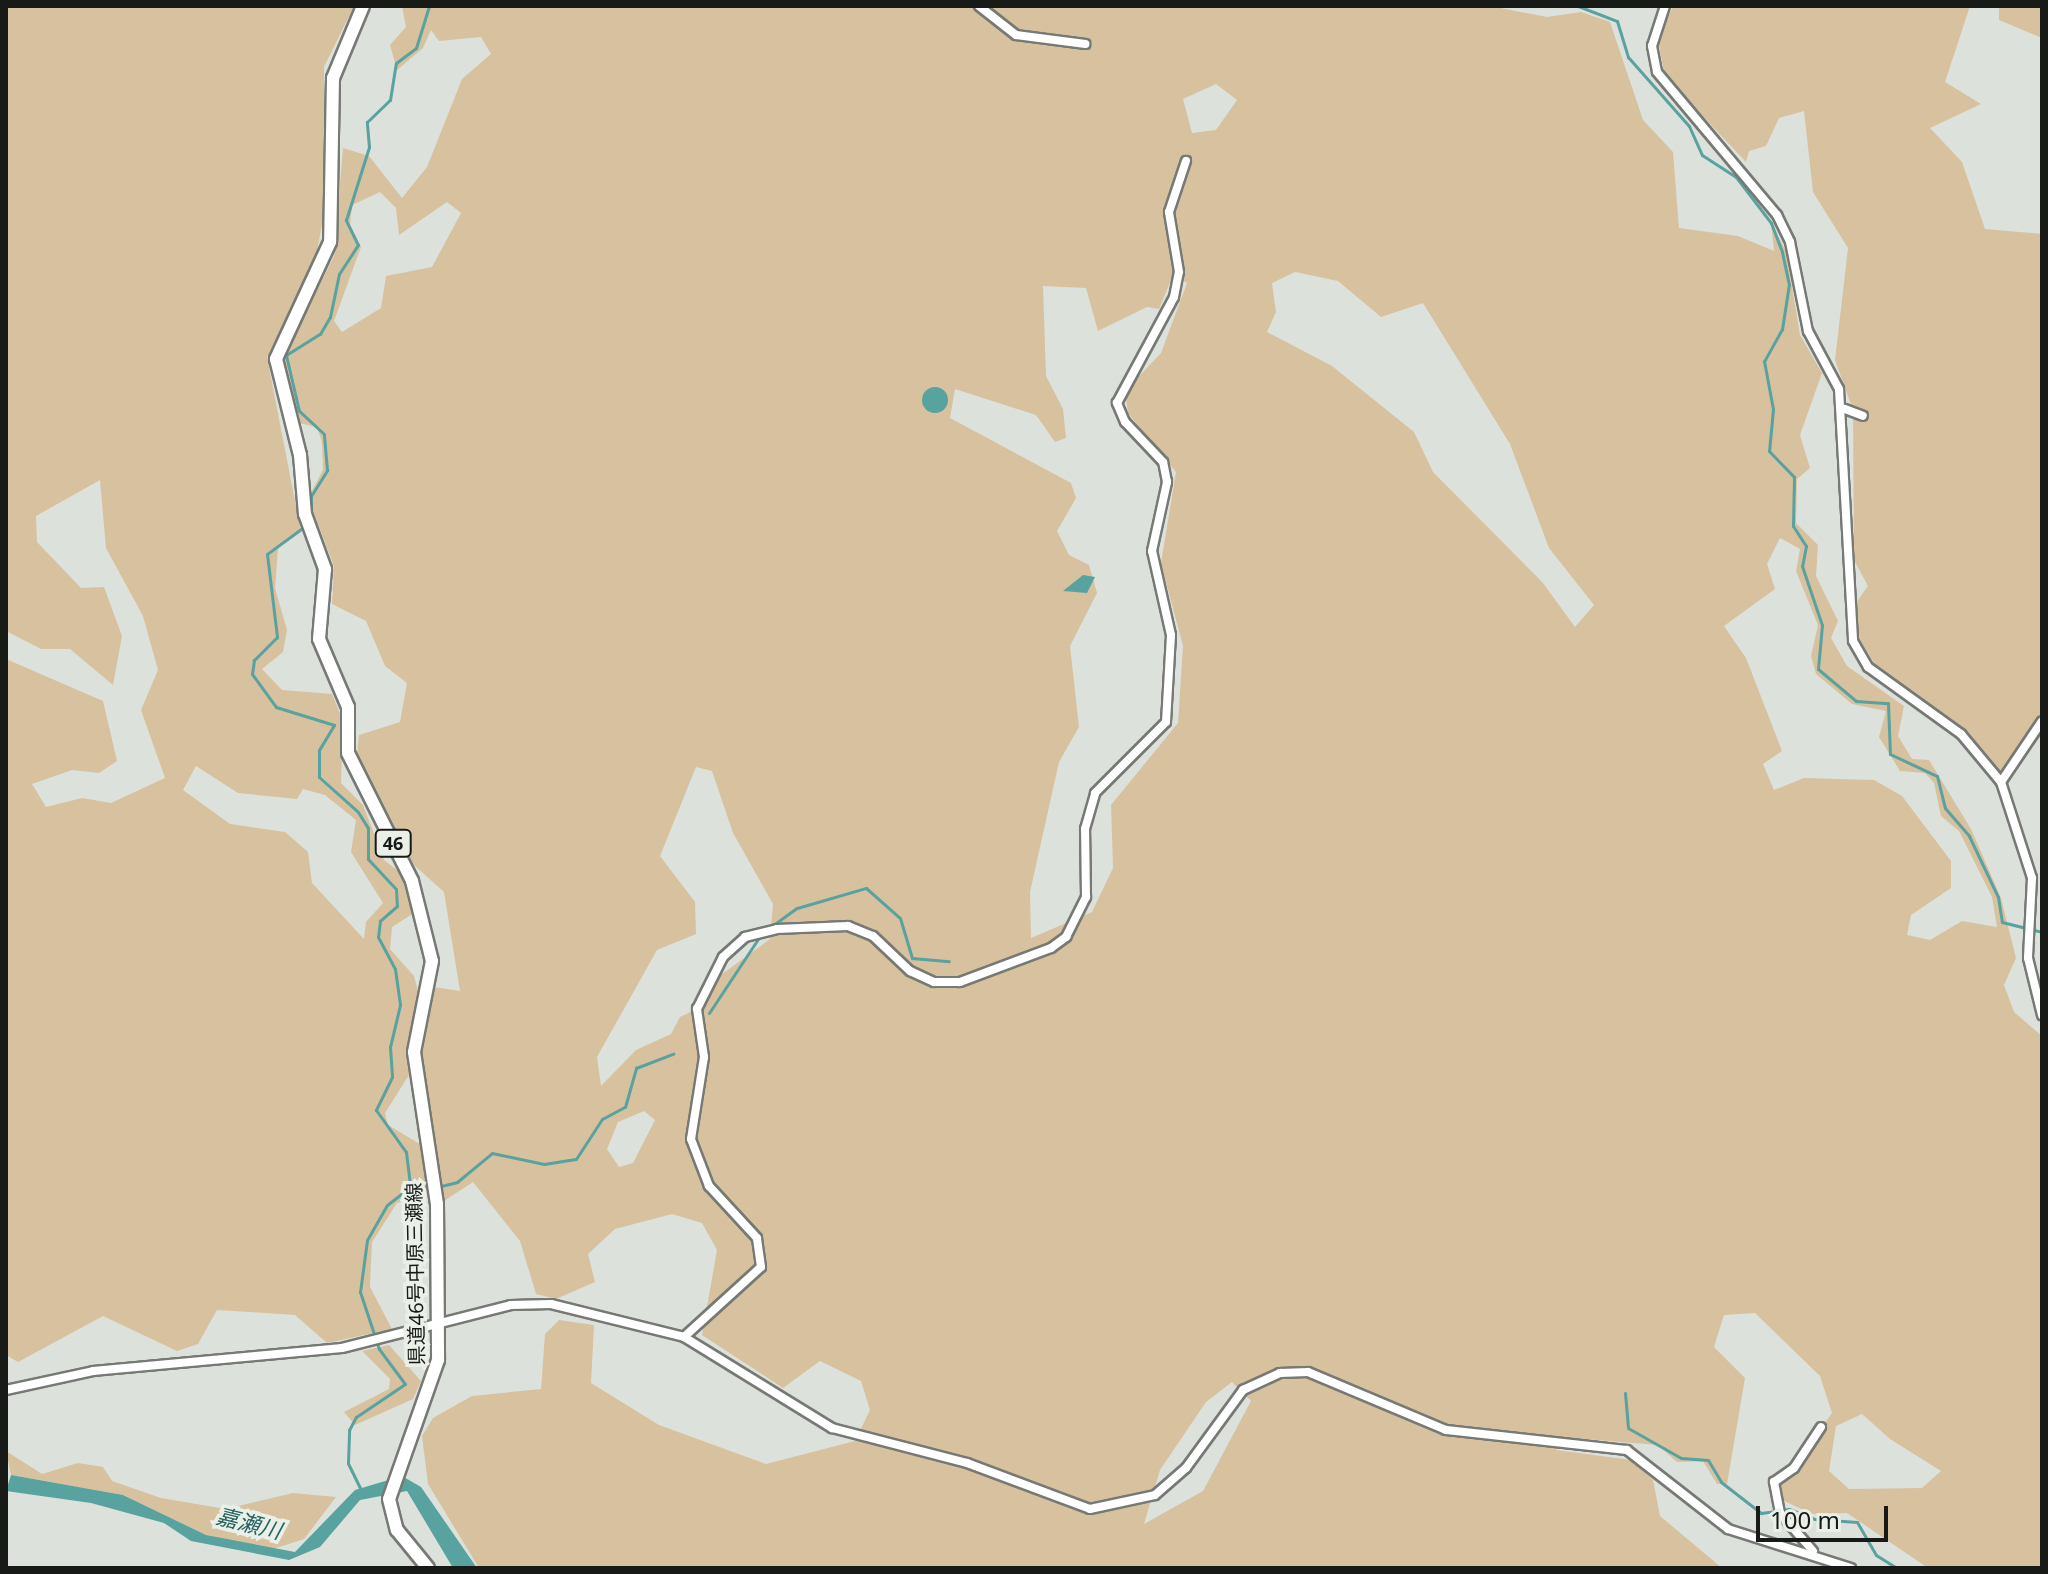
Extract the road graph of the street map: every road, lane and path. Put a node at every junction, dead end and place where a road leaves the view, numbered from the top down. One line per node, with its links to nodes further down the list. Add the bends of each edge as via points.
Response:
1 (363, 6): 11 (main road, 県道46号中原三瀬線 / 46, via 333,78 330,242 276,359 294,423 304,500 325,569 319,639 348,707 352,769 412,881 430,947 414,1052 437,1204)
2 (979, 6): 4 (street, via 1016,35)
3 (1665, 6): 6 (street, via 1652,46 1657,72 1777,215 1790,242 1808,331)
4 (1085, 44)
5 (1186, 161): 12 (street, via 1169,212 1179,272 1174,297 1117,403 1125,422 1163,462 1167,482 1152,551 1171,635 1166,722 1095,793 1085,829 1086,897 1066,937 1051,948 960,982 934,982 910,971 873,936 848,926 745,937 723,957 697,1009 704,1057 691,1139 709,1186 757,1238 761,1267)
6 (1844, 408): 7 (street); 9 (street, via 1853,641 1868,667 1961,734)
7 (1863, 416)
8 (2042, 721): 9 (street)
9 (2001, 782): 10 (street, via 2032,878 2028,958)
10 (2042, 1015)
11 (439, 1327): 12 (street, via 511,1305 551,1304); 13 (street, via 366,1343 93,1371); 16 (main road, 県道46号中原三瀬線, via 429,1399 393,1475 389,1499 397,1530)
12 (684, 1337): 15 (street, via 832,1428 967,1463 1090,1509 1155,1495 1186,1468 1243,1390 1280,1373 1308,1372 1446,1430 1627,1450 1728,1529)
13 (6, 1390)
14 (1821, 1427): 15 (street, via 1794,1468 1774,1482 1780,1513)
15 (1813, 1551): 17 (street)
16 (428, 1568)
17 (1851, 1568)

